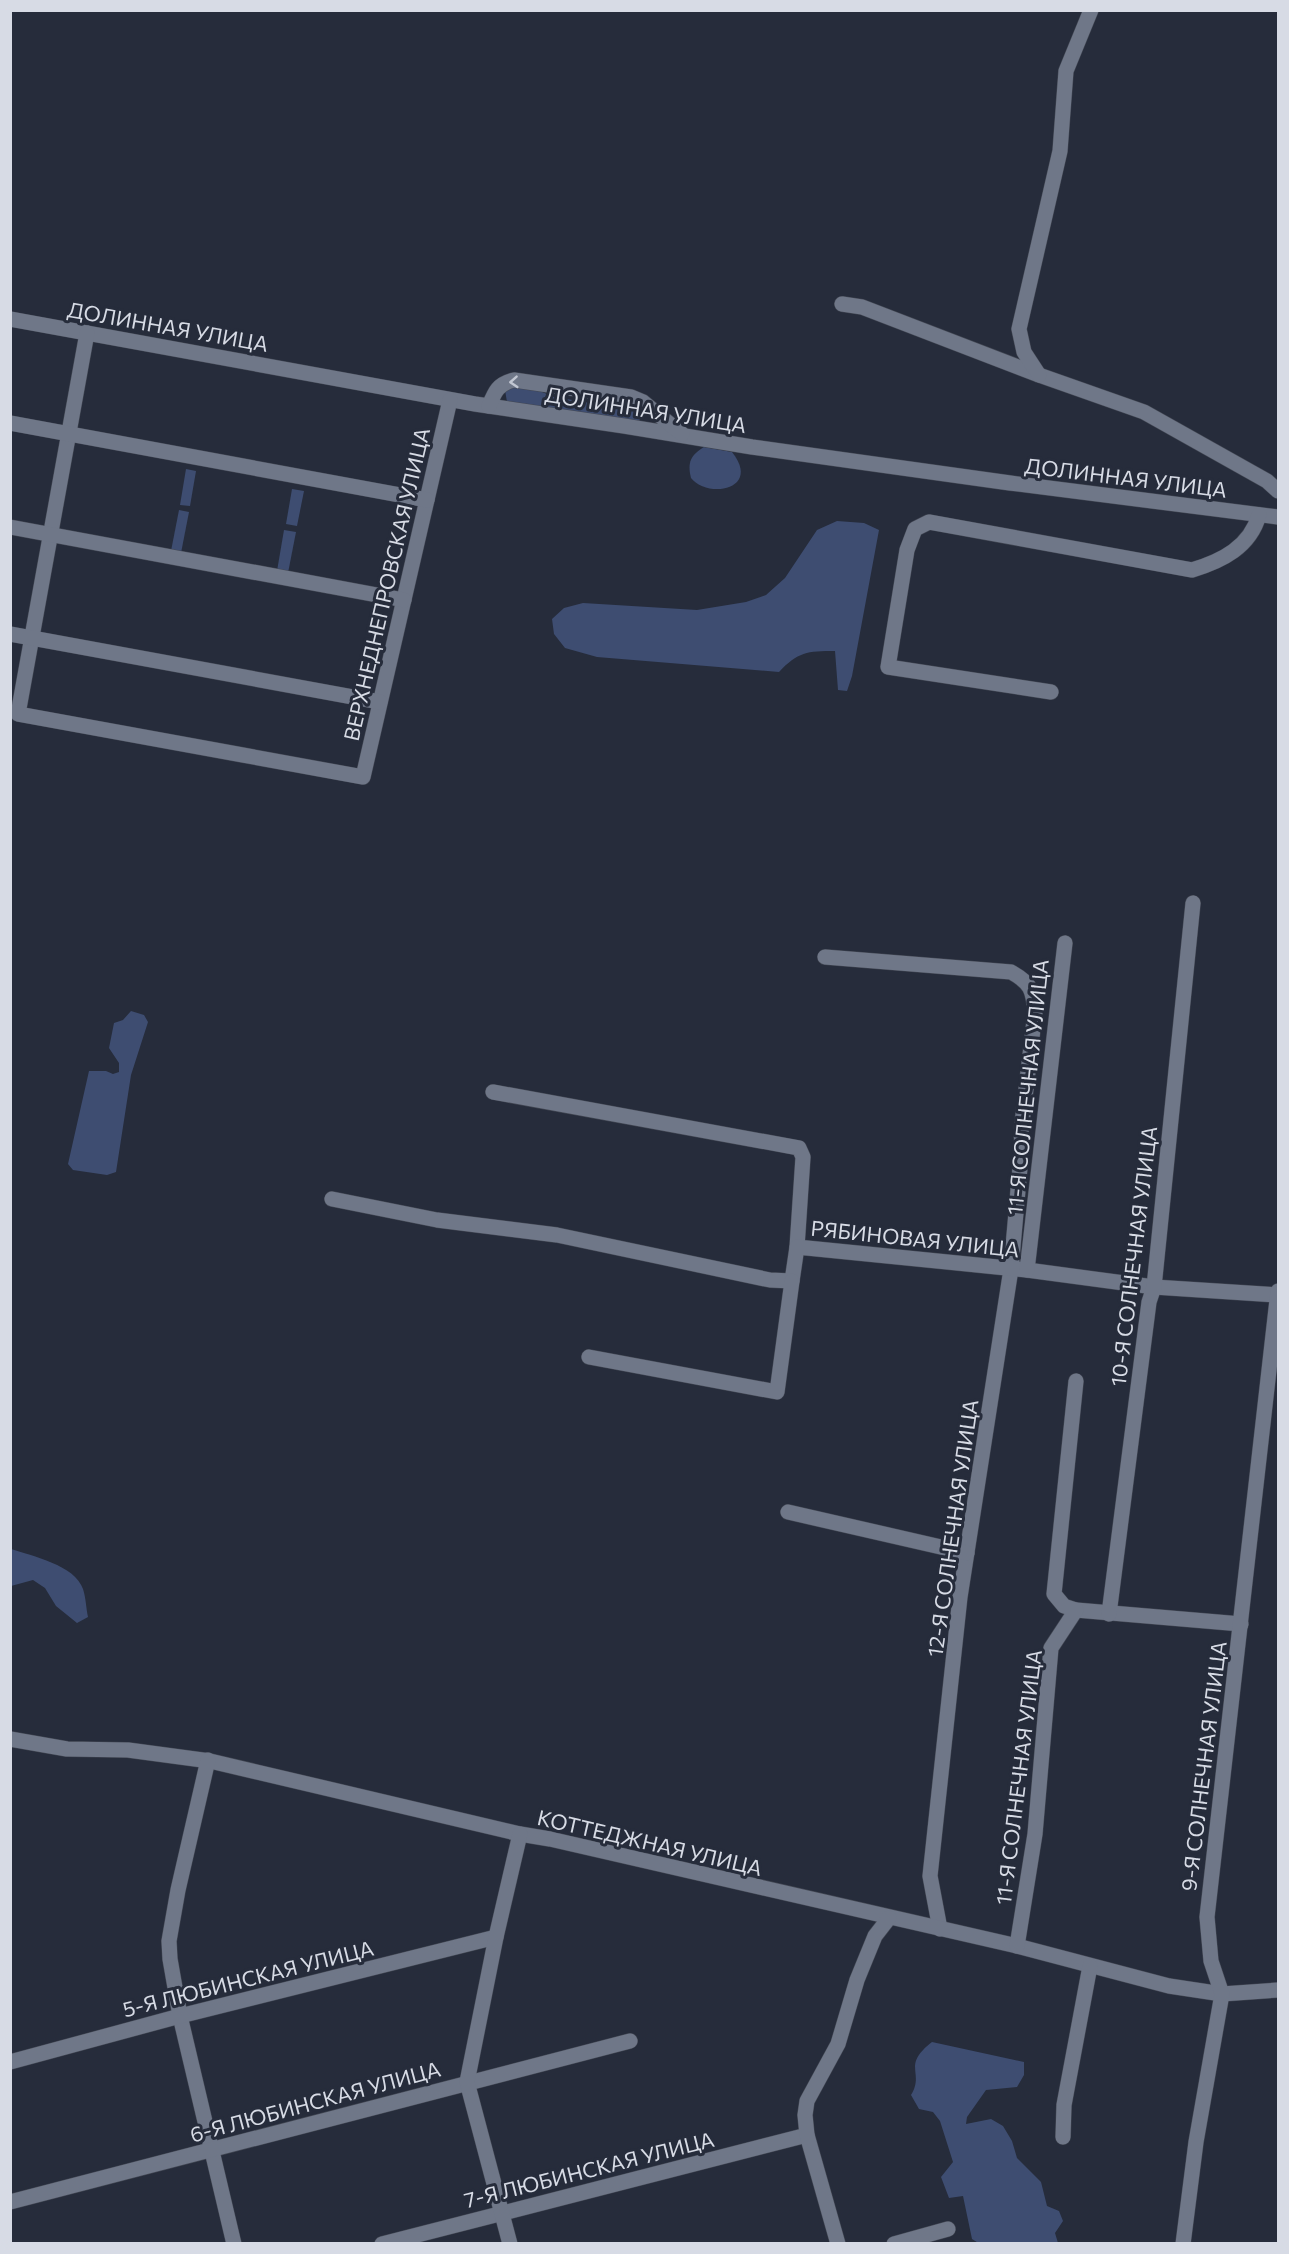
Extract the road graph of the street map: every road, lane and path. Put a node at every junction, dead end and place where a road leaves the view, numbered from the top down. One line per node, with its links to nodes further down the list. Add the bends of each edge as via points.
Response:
1 (1092, 10): 5 (street, via 1066,70 1060,151 1019,330 1024,352)
2 (842, 304): 5 (street, via 862,307)
3 (10, 319): 4 (street, ДОЛИННАЯ УЛИЦА)
4 (87, 333): 6 (street, ДОЛИННАЯ УЛИЦА); 9 (street)
5 (1039, 375): 11 (street, via 1143,412 1267,481)
6 (450, 400): 7 (street, ДОЛИННАЯ УЛИЦА); 12 (street, ВЕРХНЕДНЕПРОВСКАЯ УЛИЦА)
7 (489, 406): 10 (street, ДОЛИННАЯ УЛИЦА); 10 (street, one-way to 7, via 643,402 609,393 514,380 503,383 494,392)
8 (10, 423): 9 (street)
9 (69, 434): 12 (street); 16 (street)
10 (684, 436): 13 (street, ДОЛИННАЯ УЛИЦА)
11 (1278, 491)
12 (427, 500): 17 (street, ВЕРХНЕДНЕПРОВСКАЯ УЛИЦА)
13 (1259, 515): 14 (street, ДОЛИННАЯ УЛИЦА); 20 (street, via 1248,538 1233,553 1192,570 929,522 915,529 907,550 888,667)
14 (1278, 517)
15 (10, 528): 16 (street)
16 (50, 535): 17 (street); 19 (street)
17 (404, 600): 21 (street, ВЕРХНЕДНЕПРОВСКАЯ УЛИЦА)
18 (10, 634): 19 (street)
19 (32, 637): 21 (street); 21 (street, ВЕРХНЕДНЕПРОВСКАЯ УЛИЦА, via 18,714 363,777)
20 (1051, 692)
21 (380, 702)
22 (1193, 903): 31 (street, 10-Я СОЛНЕЧНАЯ УЛИЦА)
23 (1065, 943): 29 (street, 11-Я СОЛНЕЧНАЯ УЛИЦА)
24 (825, 957): 28 (street, 12-Я СОЛНЕЧНАЯ УЛИЦА, via 1011,972 1024,979 1033,993 1035,1012)
25 (493, 1092): 27 (street, via 799,1148 803,1156)
26 (332, 1199): 30 (street, via 437,1220 557,1235 770,1280)
27 (797, 1247): 28 (street, РЯБИНОВАЯ УЛИЦА); 30 (street, РЯБИНОВАЯ УЛИЦА)
28 (1011, 1269): 29 (street, РЯБИНОВАЯ УЛИЦА); 36 (street, 12-Я СОЛНЕЧНАЯ УЛИЦА)
29 (1028, 1270): 31 (street, РЯБИНОВАЯ УЛИЦА)
30 (792, 1281): 33 (street, РЯБИНОВАЯ УЛИЦА, via 777,1392)
31 (1154, 1287): 32 (street, РЯБИНОВАЯ УЛИЦА); 38 (street, 10-Я СОЛНЕЧНАЯ УЛИЦА)
32 (1278, 1294): 39 (street, 9-Я СОЛНЕЧНАЯ УЛИЦА)
33 (590, 1357)
34 (1076, 1381): 37 (street, via 1054,1594 1064,1606)
35 (788, 1512): 36 (street)
36 (967, 1553): 44 (street, 12-Я СОЛНЕЧНАЯ УЛИЦА, via 930,1876)
37 (1076, 1610): 38 (street); 46 (street, 11-Я СОЛНЕЧНАЯ УЛИЦА, via 1051,1648 1035,1834)
38 (1109, 1614): 39 (street)
39 (1241, 1624): 49 (street, 9-Я СОЛНЕЧНАЯ УЛИЦА, via 1207,1917 1211,1961)
40 (10, 1739): 41 (street, КОТТЕДЖНАЯ УЛИЦА, via 67,1749 128,1750)
41 (208, 1761): 42 (street, КОТТЕДЖНАЯ УЛИЦА); 50 (street, via 169,1941)
42 (520, 1834): 43 (street, КОТТЕДЖНАЯ УЛИЦА); 45 (street)
43 (889, 1918): 44 (street, КОТТЕДЖНАЯ УЛИЦА); 54 (street, via 875,1936 838,2044 807,2101)
44 (940, 1929): 46 (street, КОТТЕДЖНАЯ УЛИЦА)
45 (496, 1937): 50 (street, 5-Я ЛЮБИНСКАЯ УЛИЦА); 53 (street)
46 (1017, 1946): 47 (street, КОТТЕДЖНАЯ УЛИЦА)
47 (1090, 1966): 49 (street, КОТТЕДЖНАЯ УЛИЦА, via 1169,1986); 55 (street, via 1064,2105)
48 (1278, 1990): 49 (street, КОТТЕДЖНАЯ УЛИЦА)
49 (1221, 1994): 65 (street, 9-Я СОЛНЕЧНАЯ УЛИЦА)
50 (180, 2016): 52 (street, 5-Я ЛЮБИНСКАЯ УЛИЦА); 56 (street)
51 (630, 2041): 53 (street, 6-Я ЛЮБИНСКАЯ УЛИЦА)
52 (10, 2062)
53 (467, 2082): 56 (street, 6-Я ЛЮБИНСКАЯ УЛИЦА); 58 (street)
54 (807, 2135): 58 (street, 7-Я ЛЮБИНСКАЯ УЛИЦА); 63 (street)
55 (1063, 2137)
56 (214, 2151): 57 (street, 6-Я ЛЮБИНСКАЯ УЛИЦА); 60 (street)
57 (10, 2202)
58 (503, 2213): 61 (street, 7-Я ЛЮБИНСКАЯ УЛИЦА); 62 (street)
59 (948, 2229): 64 (street)
60 (234, 2244)
61 (382, 2244)
62 (510, 2244)
63 (838, 2244)
64 (894, 2244)
65 (1183, 2244)

